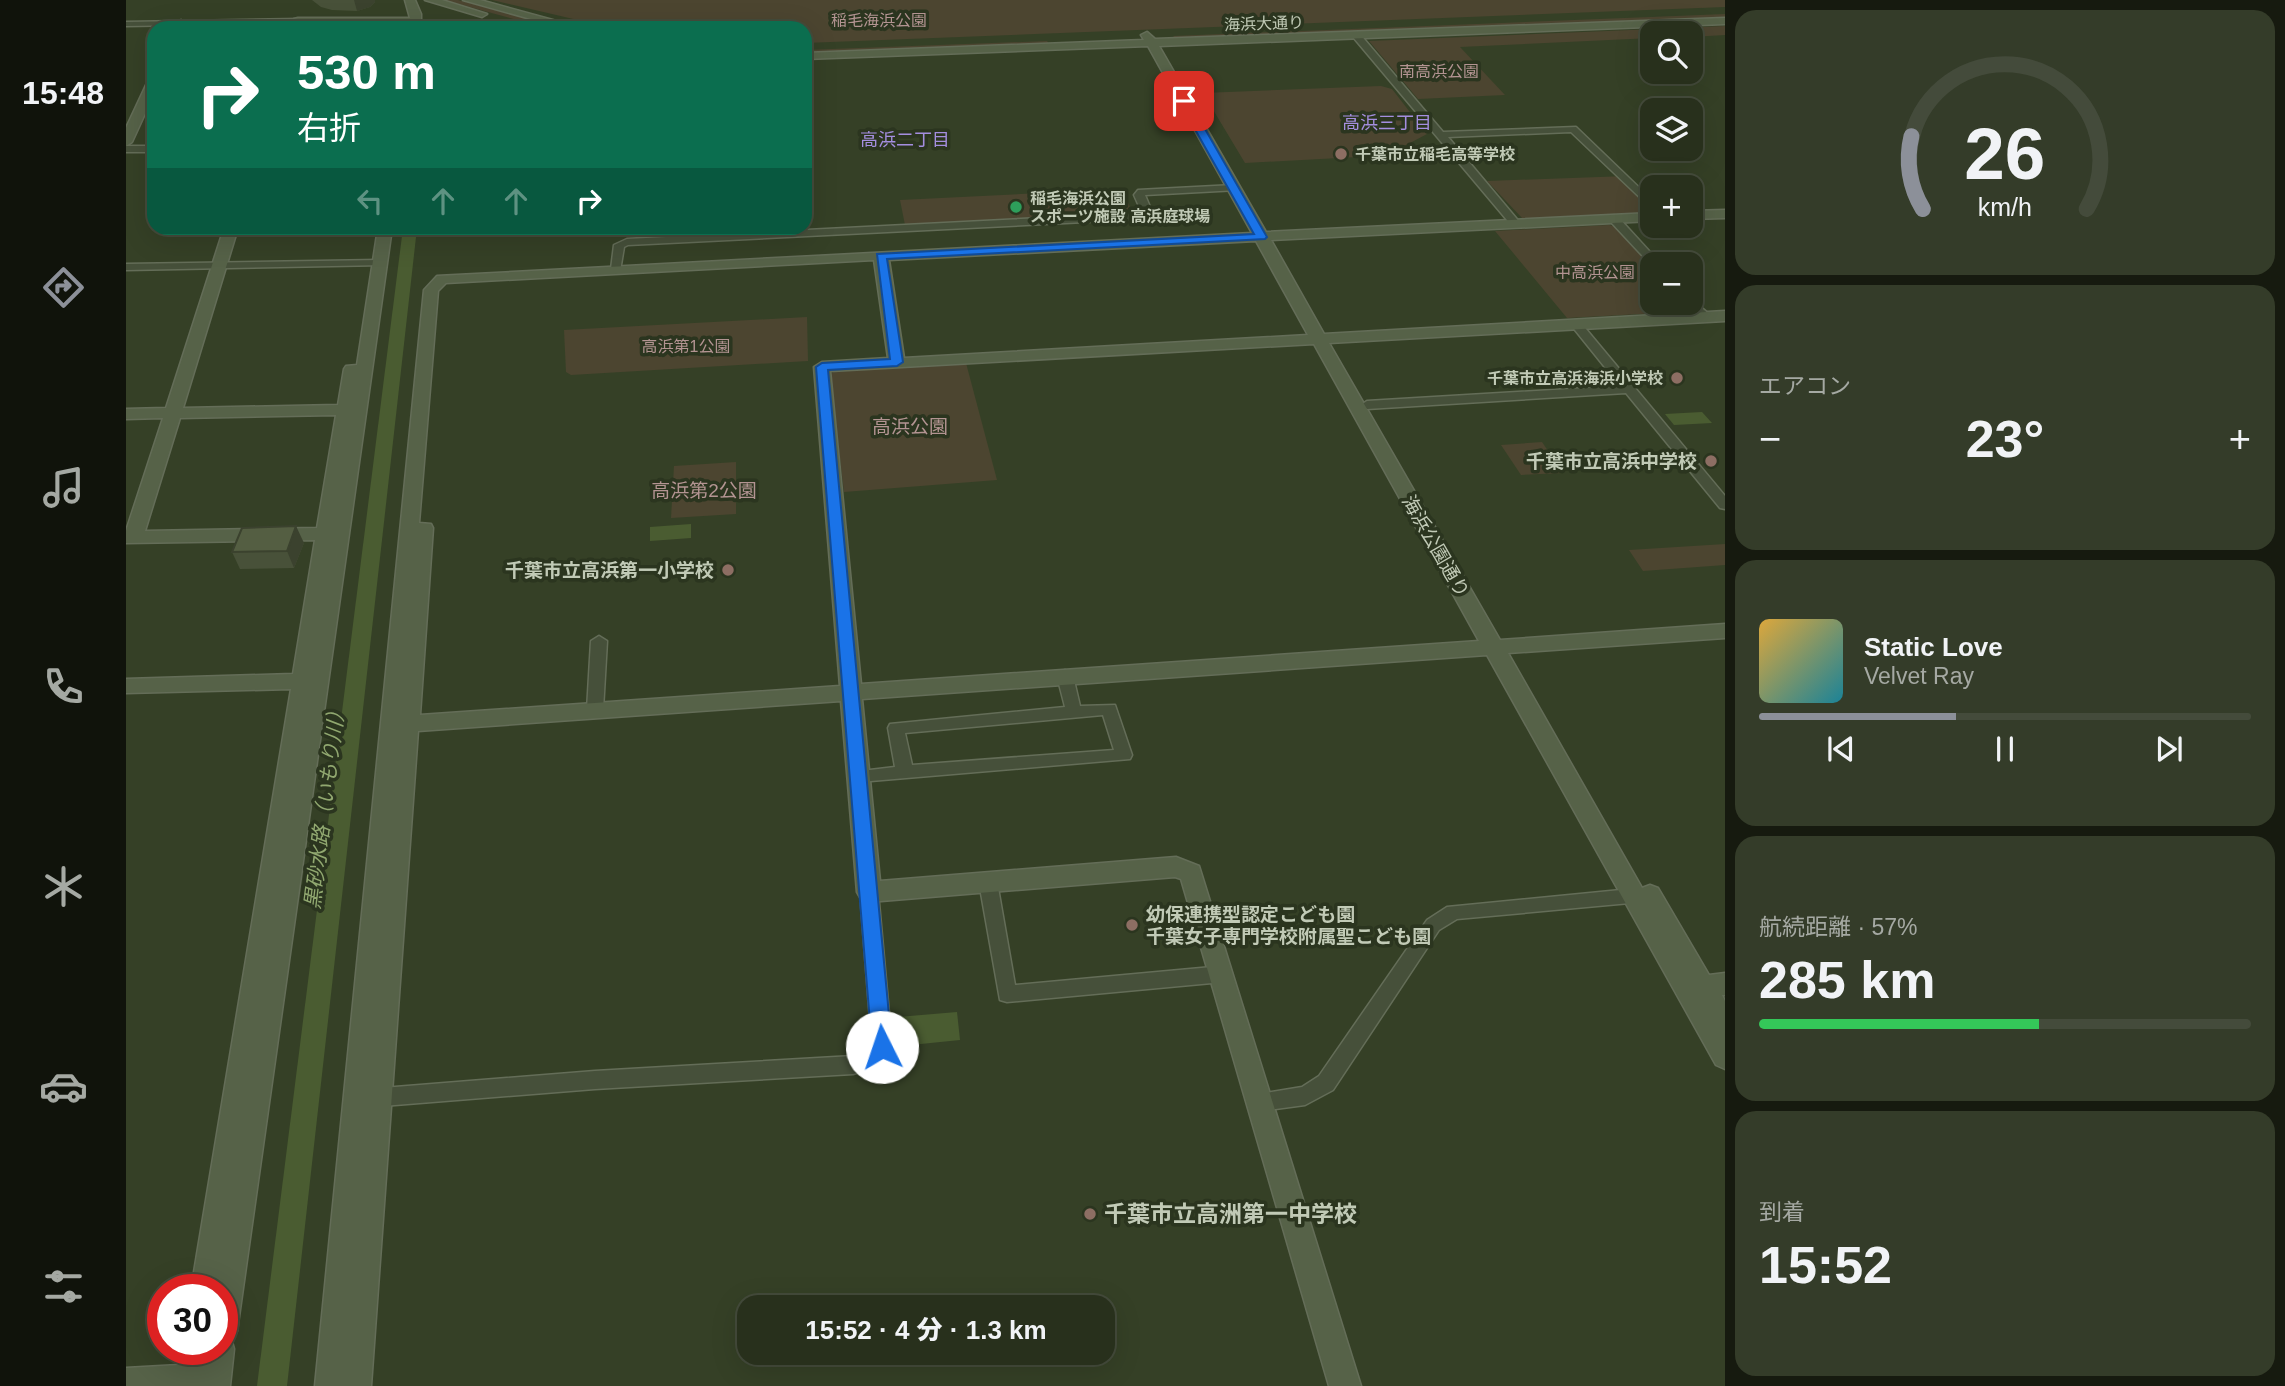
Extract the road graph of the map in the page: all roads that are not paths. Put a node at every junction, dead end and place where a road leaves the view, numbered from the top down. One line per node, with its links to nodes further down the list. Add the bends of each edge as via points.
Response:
1 (402, 0): 9 (street)
2 (410, 0): 10 (street)
3 (430, 0): 6 (street)
4 (461, 0): 8 (street)
5 (468, 0): 8 (street)
6 (444, 4): 11 (street, via 421,5); 12 (street)
7 (1725, 13): 18 (street, 海浜大通り)
8 (519, 14): 13 (street)
9 (410, 21)
10 (411, 21)
11 (412, 21)
12 (508, 21)
13 (548, 21)
14 (1725, 21): 17 (street, 海浜大通り)
15 (126, 24): 16 (street)
16 (147, 24)
17 (1356, 35): 18 (street, 海浜大通り); 24 (street)
18 (1153, 39): 19 (street, 海浜大通り); 28 (street, 海浜公園通り); 40 (street, 海浜公園通り)
19 (1055, 43): 20 (street, 海浜大通り); 21 (street, 海浜大通り)
20 (812, 48)
21 (812, 56)
22 (147, 94): 23 (street)
23 (130, 125): 25 (street)
24 (1440, 135): 29 (street, via 1573,129); 34 (street)
25 (126, 142)
26 (126, 149): 27 (street)
27 (147, 149)
28 (1234, 188): 35 (street, via 1140,193 1148,214 1144,216); 40 (street, 海浜公園通り)
29 (1640, 194)
30 (1725, 214): 31 (street)
31 (1703, 215)
32 (1640, 218): 33 (street)
33 (1614, 219): 34 (street); 41 (street)
34 (1516, 224): 40 (street)
35 (812, 233)
36 (229, 235): 44 (street)
37 (374, 235): 43 (street)
38 (383, 235): 43 (street)
39 (765, 235): 46 (street, via 626,242 619,244)
40 (1266, 236): 42 (street); 51 (street, 海浜公園通り)
41 (1645, 252)
42 (881, 256): 46 (street); 52 (street)
43 (374, 264): 44 (street); 55 (street)
44 (219, 266): 45 (street); 56 (street)
45 (126, 267)
46 (616, 269): 70 (street, via 442,279 431,290)
47 (1703, 314): 49 (street)
48 (1725, 316): 49 (street)
49 (1706, 317): 50 (street)
50 (1577, 325): 51 (street); 53 (street)
51 (1324, 339): 52 (street); 54 (street, 海浜公園通り); 63 (street, 海浜公園通り)
52 (897, 362): 67 (street, via 822,367)
53 (1629, 388): 54 (street); 58 (street)
54 (1367, 405): 63 (street, 海浜公園通り)
55 (353, 410): 56 (street); 59 (street)
56 (174, 413): 57 (street); 60 (street)
57 (126, 414)
58 (1725, 505)
59 (334, 534): 60 (street); 65 (street)
60 (130, 537)
61 (1725, 631): 63 (street)
62 (599, 641): 68 (street)
63 (1500, 645): 64 (street); 75 (street, 海浜公園通り)
64 (1065, 676): 67 (street); 69 (street)
65 (310, 681): 66 (street); 82 (street); 83 (street)
66 (126, 686)
67 (851, 692): 68 (street); 72 (street)
68 (595, 710): 70 (street)
69 (1074, 712): 71 (street, via 896,728); 71 (street, via 1110,709 1124,755)
70 (400, 725): 80 (street)
71 (905, 773): 72 (street)
72 (859, 776): 74 (street)
73 (988, 883): 74 (street); 76 (street, via 1187,869 1194,878); 76 (street, via 1007,994)
74 (869, 892): 80 (street, via 882,1047 874,1060)
75 (1641, 895): 77 (street, 海浜公園通り); 81 (street, via 1453,912 1441,917 1326,1083 1305,1096)
76 (1223, 974): 81 (street)
77 (1704, 986): 78 (street, 海浜公園通り); 79 (street, 海浜公園通り)
78 (1725, 1026)
79 (1725, 1058)
80 (368, 1098): 86 (street); 87 (street)
81 (1261, 1101): 88 (street)
82 (209, 1274)
83 (230, 1274)
84 (206, 1376): 85 (street)
85 (126, 1384)
86 (331, 1386)
87 (355, 1386)
88 (1345, 1386)

